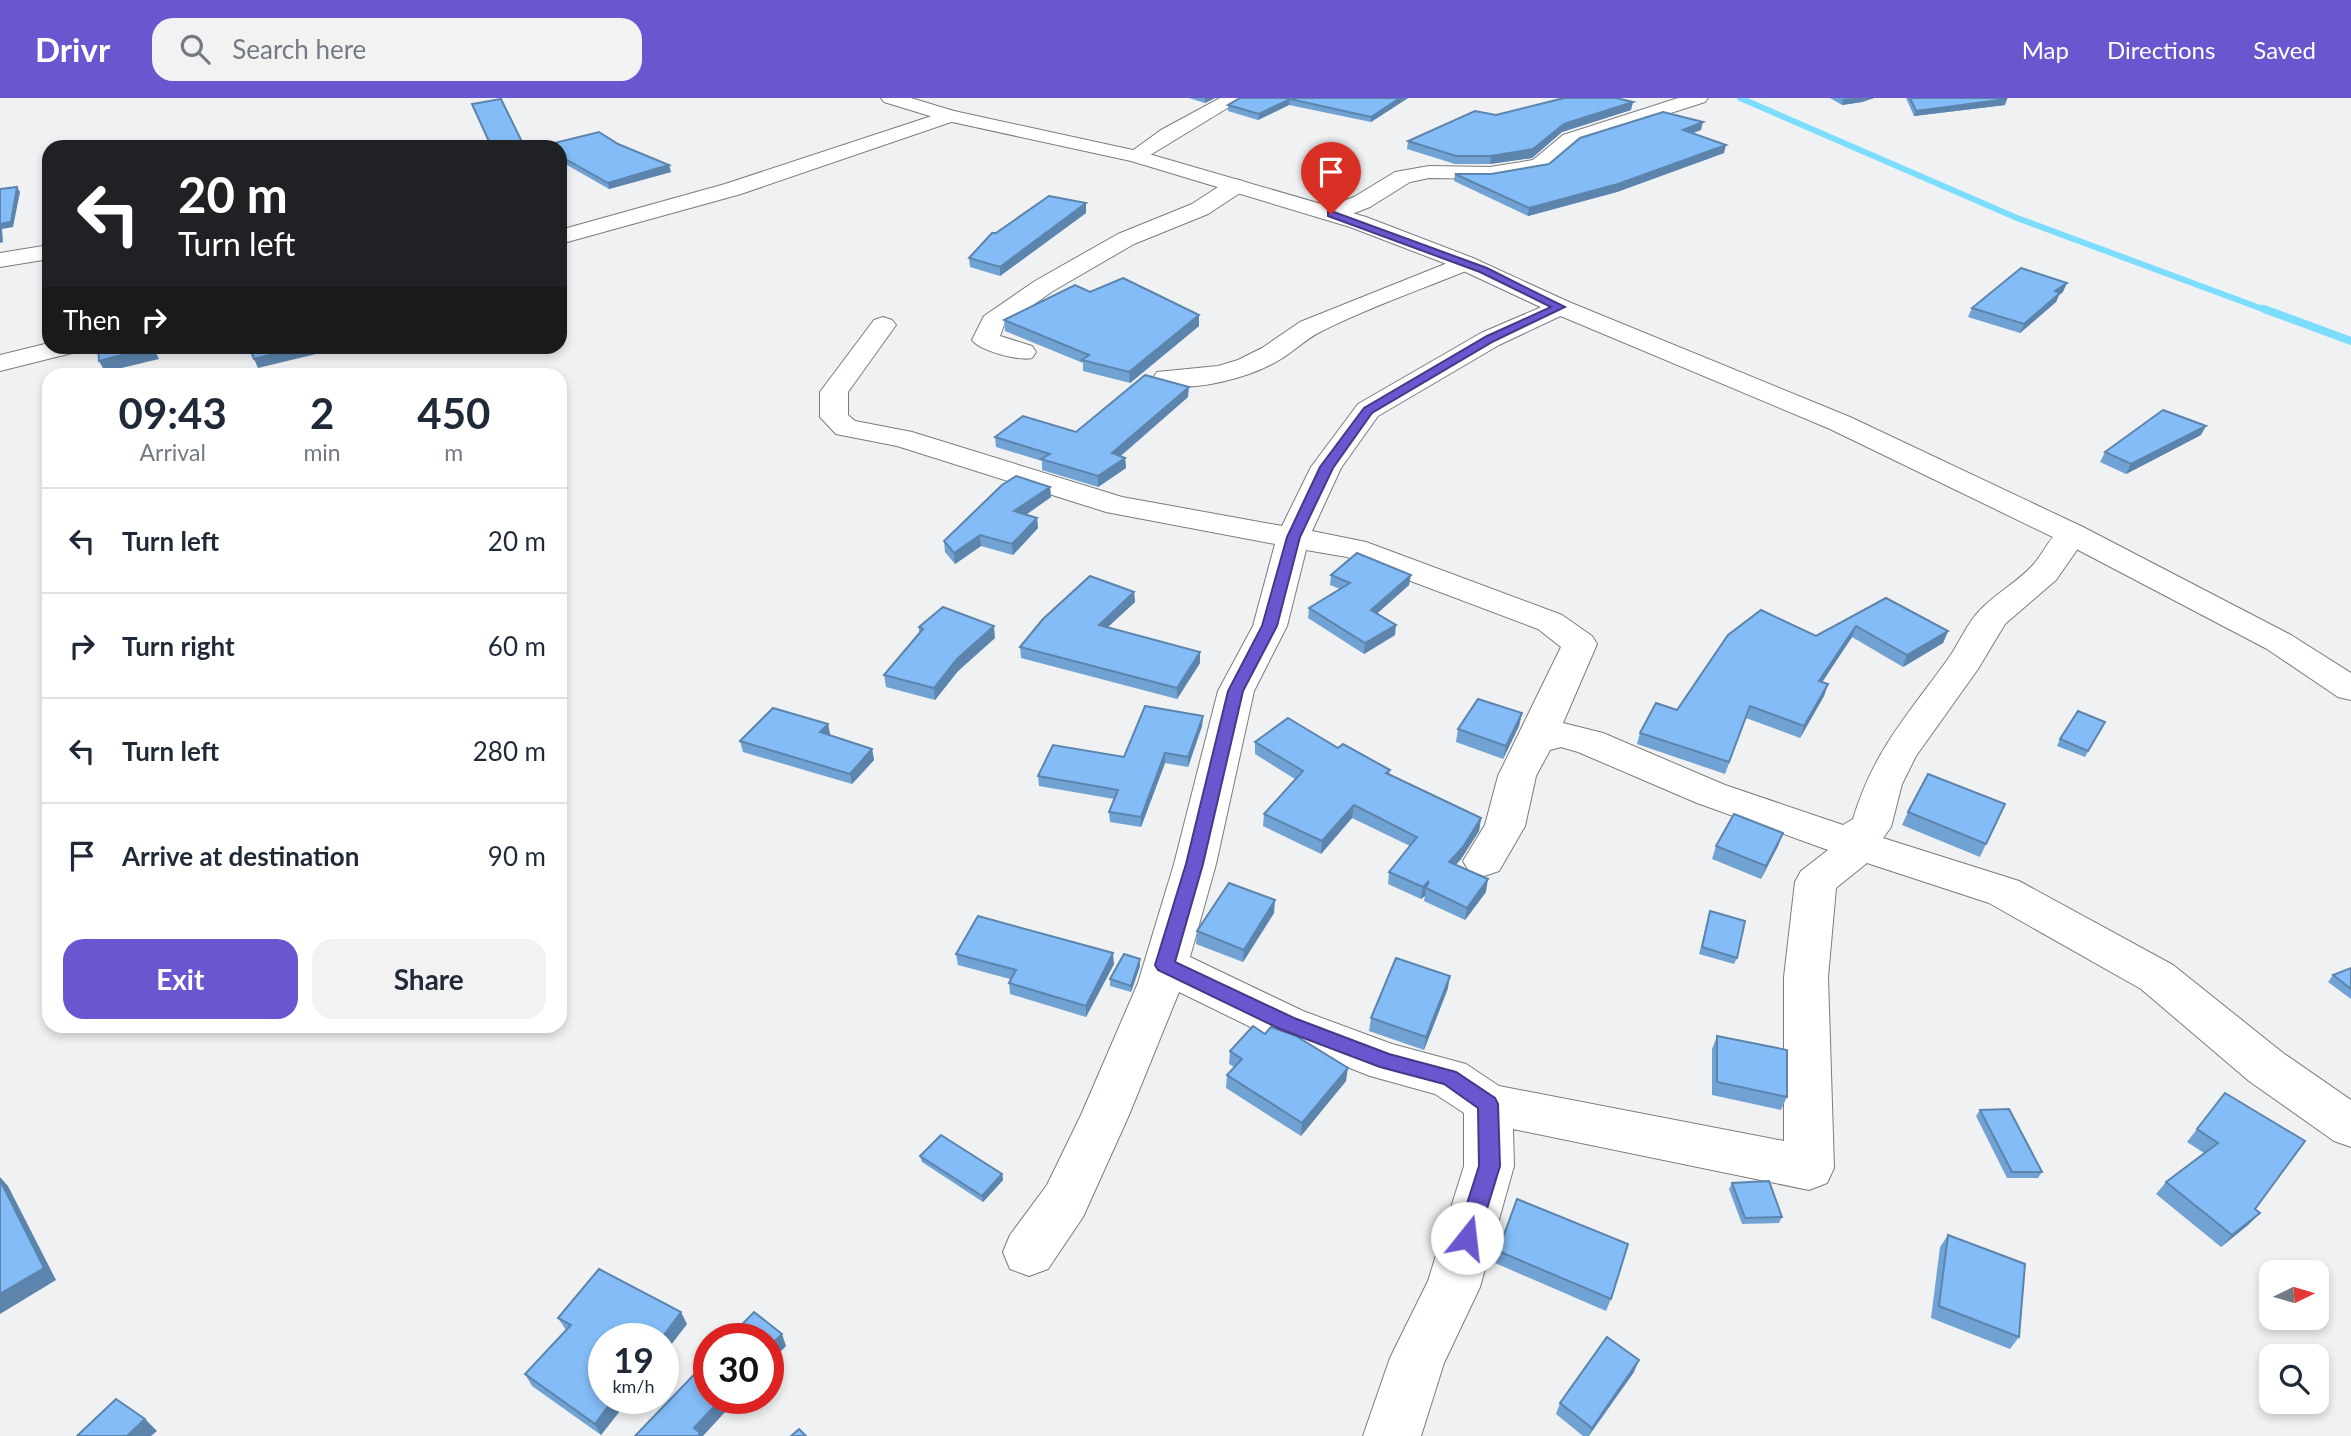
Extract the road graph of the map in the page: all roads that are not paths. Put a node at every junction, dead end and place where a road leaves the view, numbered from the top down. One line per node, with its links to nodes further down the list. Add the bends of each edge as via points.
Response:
1 (891, 98): 4 (street)
2 (1234, 98): 5 (street)
3 (1698, 98): 7 (street, via 1570,139 1540,165 1490,173 1429,172 1403,177 1363,202)
4 (950, 116): 5 (street); 8 (street, via 733,189)
5 (1135, 156): 6 (street)
6 (1235, 186): 7 (street); 15 (street, via 1200,209 1126,239 993,321 985,340)
7 (1331, 214): 11 (street)
8 (567, 235)
9 (42, 253): 10 (street)
10 (0, 260)
11 (1465, 263): 12 (street); 17 (street, via 1309,327 1248,366 1220,374)
12 (1560, 307): 18 (street, via 1840,423); 19 (street, via 1490,339 1368,410 1326,467)
13 (883, 325): 19 (street, via 834,392 834,417 846,428 902,438 1117,505)
14 (42, 352): 16 (street)
15 (1023, 352)
16 (0, 363)
17 (1167, 378)
18 (2072, 534): 20 (street, via 2279,642); 22 (street, via 2044,573 1991,618 1898,753 1871,827)
19 (1293, 537): 21 (street, via 1355,549 1469,591 1550,622 1580,644); 24 (street, via 1270,626 1236,691 1195,864)
20 (2351, 689)
21 (1536, 741): 22 (street, via 1561,735 1590,742 1711,794); 23 (street, via 1517,776 1505,826)
22 (1853, 844): 25 (street, via 1816,883 1807,977 1809,1168); 26 (street, via 2004,892 2157,977 2266,1067)
23 (1484, 861)
24 (1165, 965): 25 (street, via 1287,1024 1387,1062 1449,1078); 27 (street, via 1065,1201)
25 (1488, 1104): 28 (street, via 1489,1166 1453,1287 1418,1358)
26 (2351, 1126)
27 (1029, 1252)
28 (1392, 1436)

